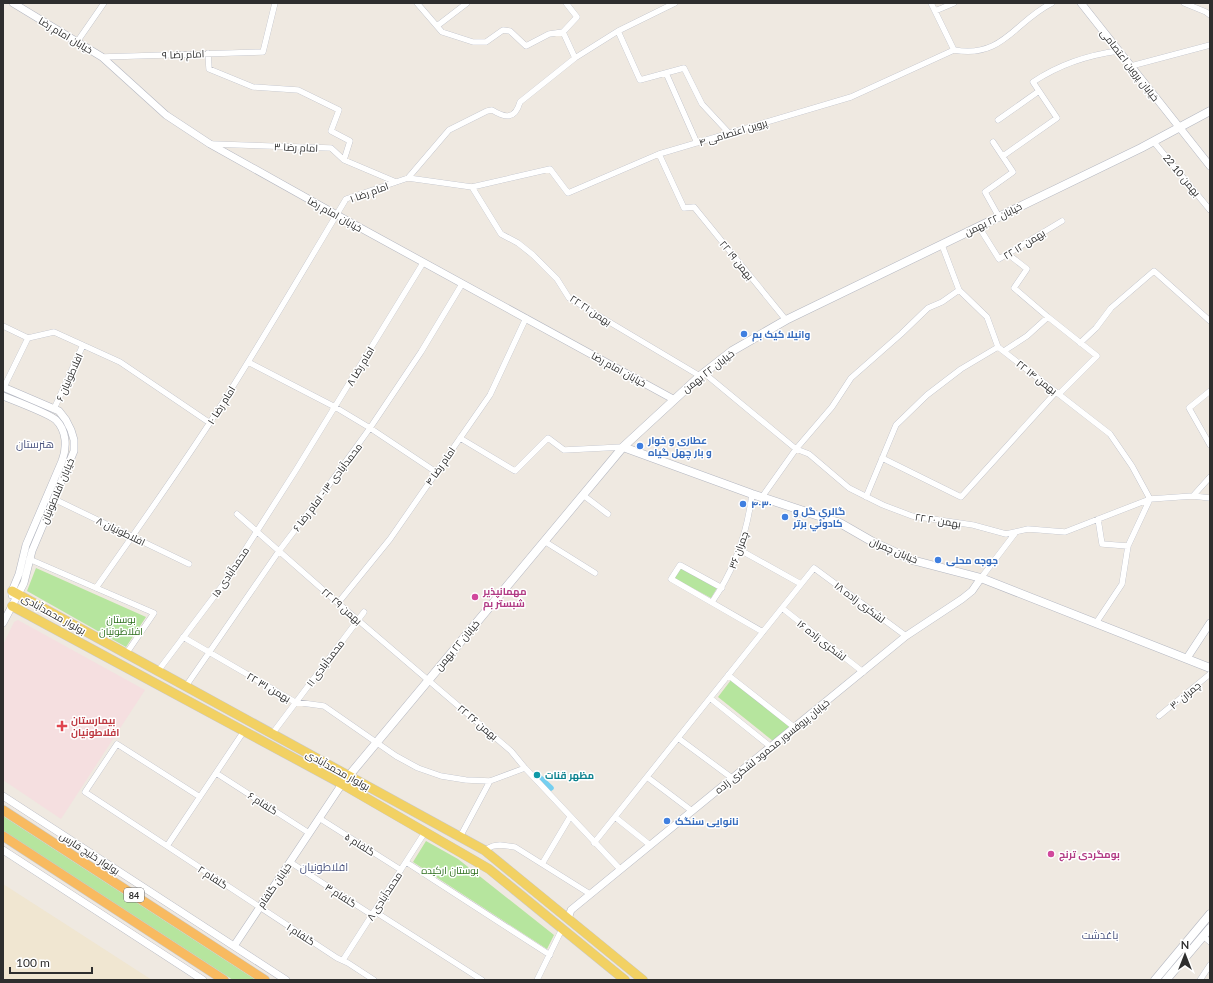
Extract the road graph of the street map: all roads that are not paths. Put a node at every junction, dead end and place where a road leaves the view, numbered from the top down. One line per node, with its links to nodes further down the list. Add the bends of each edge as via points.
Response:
1 (13, 3): 18 (street, خیابان امام رضا)
2 (104, 3): 18 (street)
3 (275, 3): 22 (street, امام رضا ۹, via 263,52)
4 (417, 3): 15 (street)
5 (467, 3): 15 (street)
6 (566, 3): 17 (street, via 577,17)
7 (675, 3): 16 (street)
8 (932, 3): 13 (street)
9 (954, 3): 13 (street)
10 (1052, 3): 20 (street, پروین اعتصامی ۴, via 1033,15 1004,40 992,46 966,52)
11 (1081, 3): 21 (street, خیابان پروین اعتصامی)
12 (1184, 3): 14 (street)
13 (935, 11): 20 (street)
14 (1210, 15)
15 (437, 26): 17 (street, via 442,32 474,42 486,42 504,30 510,31 526,46 549,34)
16 (618, 31): 24 (street); 26 (street, via 640,80)
17 (562, 32): 24 (street)
18 (77, 42): 23 (street, خیابان امام رضا)
19 (1210, 45): 25 (street)
20 (954, 50): 31 (street, پروین اعتصامی ۴, via 851,97)
21 (1119, 51): 25 (street, خیابان پروین اعتصامی); 27 (street, via 1088,56 1058,67 1033,82)
22 (208, 53): 23 (street, امام رضا ۹); 38 (street, via 209,69 253,87 298,90 339,110 331,131 350,141)
23 (102, 57): 35 (street, خیابان امام رضا, via 166,115)
24 (575, 58): 40 (street, via 520,102 518,110 513,114 501,116 492,110 486,111 449,130)
25 (1131, 66): 30 (street, خیابان پروین اعتصامی)
26 (666, 73): 31 (street, via 684,68 702,104); 34 (street)
27 (1039, 91): 29 (street); 37 (street, via 1057,118)
28 (1210, 110): 30 (main road, خیابان ۲۲ بهمن)
29 (998, 120)
30 (1180, 127): 32 (main road, خیابان ۲۲ بهمن); 39 (street, خیابان پروین اعتصامی)
31 (729, 133): 34 (street, پروین اعتصامی ۴)
32 (1153, 141): 43 (street, 22 بهمن 10); 45 (main road, خیابان ۲۲ بهمن)
33 (993, 142): 37 (street)
34 (697, 143): 36 (street, پروین اعتصامی ۴)
35 (210, 144): 38 (street, امام رضا ۳, via 330,148); 44 (street, خیابان امام رضا)
36 (659, 154): 42 (street, پروین اعتصامی ۴, via 568,193 550,169); 55 (street, ۲۲ بهمن ۱۹, via 684,208 694,207)
37 (1003, 156): 45 (street, via 1013,172 985,192)
38 (344, 160): 41 (street, امام رضا ۳)
39 (1210, 166)
40 (408, 178): 41 (street, امام رضا ۱); 42 (street, پروین اعتصامی ۴)
41 (396, 182): 44 (street, امام رضا ۱, via 346,199)
42 (472, 186): 64 (street, ۲۲ بهمن ۲۱, via 501,234 533,255 556,279 569,298)
43 (1210, 210)
44 (337, 215): 50 (street, خیابان امام رضا); 63 (street, امام رضا ۱۰)
45 (998, 217): 47 (main road, خیابان ۲۲ بهمن)
46 (1062, 220): 49 (street, ۲۲ بهمن ۱۲)
47 (979, 227): 48 (main road, خیابان ۲۲ بهمن); 49 (street, ۲۲ بهمن ۱۲, via 999,259)
48 (942, 245): 52 (street); 55 (main road, خیابان ۲۲ بهمن)
49 (1008, 254): 54 (street, via 1027,269 1014,288)
50 (423, 263): 51 (street, خیابان امام رضا); 70 (street, امام رضا ۸)
51 (462, 284): 53 (street, خیابان امام رضا); 73 (street, محمدآبادی ۱۳- امام رضا ۶, via 421,352)
52 (959, 290): 61 (street, via 986,317); 77 (street, via 928,308 851,378 832,407)
53 (526, 318): 69 (street, خیابان امام رضا); 74 (street, امام رضا ۴, via 490,395)
54 (1048, 318): 59 (street); 62 (street)
55 (786, 320): 64 (main road, خیابان ۲۲ بهمن, via 732,351)
56 (1210, 321): 59 (street, via 1154,272 1111,308 1096,328)
57 (3, 326): 58 (street)
58 (28, 338): 60 (street, via 54,332); 65 (street)
59 (1080, 343): 67 (street, via 1097,356)
60 (83, 345): 71 (street, افلاطونیان ۶); 72 (street, via 120,362)
61 (998, 347): 62 (street, ۲۲ بهمن ۱۴); 78 (street, via 961,369 927,395 896,425)
62 (1004, 351): 67 (street, ۲۲ بهمن ۱۴)
63 (248, 362): 70 (street); 72 (street, امام رضا ۱۰)
64 (702, 374): 69 (main road, خیابان ۲۲ بهمن); 77 (street, ۲۲ بهمن ۲۰)
65 (4, 387): 71 (street, خیابان افلاطونیان)
66 (1210, 391): 75 (street, via 1189,408)
67 (1058, 393): 78 (street, via 961,497); 89 (street, ۲۲ بهمن ۱۴, via 1110,434)
68 (3, 396): 107 (street, خیابان افلاطونیان, via 55,419 63,432 65,446 62,461 26,545)
69 (674, 399): 76 (main road, خیابان ۲۲ بهمن)
70 (335, 407): 73 (street); 79 (street, امام رضا ۸)
71 (54, 409): 88 (street, خیابان افلاطونیان, via 69,425 73,435 74,451)
72 (210, 423): 95 (street, امام رضا ۱۰)
73 (370, 428): 80 (street); 99 (street, محمدآبادی ۱۳- امام رضا ۶)
74 (460, 438): 76 (street, via 515,471 548,438 564,450); 80 (street, امام رضا ۴)
75 (1210, 445)
76 (623, 447): 82 (main road, خیابان چمران); 83 (main road, خیابان ۲۲ بهمن)
77 (796, 449): 85 (street); 86 (street, ۲۲ بهمن ۲۰, via 809,454 849,488)
78 (882, 458): 86 (street)
79 (296, 470): 93 (street, محمدآبادی ۱۵)
80 (436, 472): 109 (street, امام رضا ۴, via 390,539)
81 (1210, 477): 84 (street)
82 (752, 494): 85 (main road, خیابان چمران); 98 (street, چمران ۳۶)
83 (583, 495): 91 (street); 96 (main road, خیابان ۲۲ بهمن)
84 (1193, 496): 87 (street, ۲۲ بهمن ۲۰); 89 (street, ۲۲ بهمن ۲۰)
85 (762, 497): 103 (main road, خیابان چمران, via 840,523 912,560)
86 (866, 497): 94 (street, ۲۲ بهمن ۲۰, via 912,516 974,525 1006,534)
87 (1208, 497)
88 (54, 499): 95 (street, افلاطونیان ۸); 100 (street, خیابان افلاطونیان)
89 (1150, 499): 92 (street, ۲۲ بهمن ۲۰); 97 (street)
90 (237, 514): 93 (street, ۲۲ بهمن ۲۹)
91 (608, 514)
92 (1098, 519): 94 (street, ۲۲ بهمن ۲۰, via 1064,532); 97 (street, via 1102,544)
93 (257, 532): 99 (street, ۲۲ بهمن ۲۹); 119 (street, محمدآبادی ۱۵, via 222,586)
94 (1016, 532): 103 (street)
95 (132, 537): 101 (street, افلاطونیان ۸); 105 (street, امام رضا ۱۰)
96 (544, 541): 102 (street); 130 (main road, خیابان ۲۲ بهمن)
97 (1128, 546): 115 (street, via 1122,584)
98 (740, 550): 104 (street); 106 (street, چمران ۳۶)
99 (279, 551): 109 (street, ۲۲ بهمن ۲۹); 121 (street, محمدآبادی ۱۳- امام رضا ۶)
100 (30, 559): 105 (street); 107 (street, خیابان افلاطونیان, via 24,583)
101 (189, 564)
102 (595, 573)
103 (981, 578): 115 (main road, خیابان چمران); 118 (street, خیابان پروفسور محمود لشکری زاده, via 972,591 962,599)
104 (801, 584): 111 (street); 118 (street, لشکری زاده ۱۸, via 814,568)
105 (96, 588): 122 (street, via 154,613)
106 (722, 588): 108 (street, چمران ۳۶); 108 (street, via 680,564 671,579)
107 (15, 593): 110 (street, خیابان افلاطونیان); 120 (main road, بولوار محمدآبادی)
108 (712, 602): 117 (street)
109 (338, 603): 113 (street, ۲۲ بهمن ۲۹)
110 (12, 606): 114 (street, خیابان افلاطونیان); 123 (main road, بولوار محمدآبادی)
111 (782, 608): 117 (street); 127 (street, لشکری زاده ١۶)
112 (364, 612): 113 (street, محمدآبادی ۱۱)
113 (358, 620): 130 (street, ۲۲ بهمن ۲۹); 133 (street, محمدآبادی ۱۱)
114 (3, 623)
115 (1096, 623): 124 (main road, خیابان چمران)
116 (1210, 623): 124 (street)
117 (763, 632): 129 (street)
118 (906, 636): 127 (street, خیابان پروفسور محمود لشکری زاده)
119 (183, 637): 121 (street, ۲۲ بهمن ۳۱); 126 (street, محمدآبادی ۱۵)
120 (110, 645): 122 (main road, بولوار محمدآبادی); 123 (main road)
121 (209, 652): 131 (street, محمدآبادی ۱۳- امام رضا ۶); 133 (street, ۲۲ بهمن ۳۱)
122 (126, 654): 126 (main road, بولوار محمدآبادی)
123 (103, 655): 136 (main road, بولوار محمدآبادی)
124 (1188, 658): 125 (main road, خیابان چمران)
125 (1210, 668)
126 (158, 671): 131 (main road, بولوار محمدآبادی)
127 (863, 672): 135 (street, خیابان پروفسور محمود لشکری زاده)
128 (1210, 674): 134 (street, چمران ۳۰)
129 (728, 675): 132 (street); 135 (street)
130 (428, 680): 139 (main road, خیابان ۲۲ بهمن); 141 (street, ۲۲ بهمن ۲۶, via 511,751)
131 (186, 686): 137 (main road, بولوار محمدآبادی)
132 (710, 698): 138 (street); 140 (street)
133 (295, 702): 137 (street, محمدآبادی ۱۱); 139 (street, ۲۲ بهمن ۳۱, via 324,706)
134 (1159, 716)
135 (794, 727): 140 (street, خیابان پروفسور محمود لشکری زاده)
136 (244, 731): 142 (street); 147 (main road, بولوار محمدآبادی)
137 (272, 734): 143 (main road, بولوار محمدآبادی)
138 (678, 738): 144 (street); 145 (street)
139 (376, 742): 143 (main road, خیابان ۲۲ بهمن); 146 (street, ۲۲ بهمن ۳۱, via 396,756 441,776)
140 (771, 747): 145 (street, خیابان پروفسور محمود لشکری زاده)
141 (525, 768): 146 (street); 152 (street, ۲۲ بهمن ۲۶)
142 (216, 773): 149 (street); 156 (street, گلفام ۶)
143 (348, 776): 147 (main road, خیابان ۲۲ بهمن); 158 (main road, بولوار محمدآبادی)
144 (647, 777): 151 (street); 153 (street)
145 (732, 778): 151 (street, خیابان پروفسور محمود لشکری زاده)
146 (490, 781): 158 (street)
147 (342, 784): 154 (street, خیابان گلفام); 155 (main road, بولوار محمدآبادی)
148 (3, 796): 178 (street)
149 (200, 797): 161 (street); 161 (street, گلفام ۲, via 117,744 85,792)
150 (3, 810): 184 (highway, بولوار خلیج فارس / 84)
151 (692, 811): 160 (street, خیابان پروفسور محمود لشکری زاده)
152 (570, 817): 159 (street, ۲۲ بهمن ۲۶); 166 (street)
153 (615, 817): 159 (street); 160 (street)
154 (319, 818): 156 (street, خیابان گلفام); 168 (street, گلفام ۵)
155 (425, 832): 165 (street, محمدآبادی ۸); 175 (main road, بولوار محمدآبادی, via 489,869)
156 (309, 833): 164 (street, خیابان گلفام)
157 (3, 836): 183 (highway, 84)
158 (460, 837): 163 (main road, بولوار محمدآبادی)
159 (594, 843): 167 (street, ۲۲ بهمن ۲۶)
160 (650, 845): 167 (street, خیابان پروفسور محمود لشکری زاده)
161 (167, 846): 170 (street, گلفام ۲)
162 (3, 850): 182 (street)
163 (484, 850): 166 (street, via 493,846 508,845); 173 (main road, بولوار محمدآبادی)
164 (290, 862): 170 (street, خیابان گلفام); 171 (street, گلفام ۳)
165 (406, 862): 168 (street, محمدآبادی ۸); 179 (street)
166 (542, 864): 169 (street)
167 (620, 869): 169 (street, خیابان پروفسور محمود لشکری زاده)
168 (401, 870): 171 (street, محمدآبادی ۸)
169 (590, 894): 173 (street, خیابان پروفسور محمود لشکری زاده, via 571,910)
170 (260, 907): 178 (street, خیابان گلفام); 180 (street, گلفام ۱)
171 (373, 913): 180 (street, محمدآبادی ۸); 187 (street, گلفام ۳)
172 (1210, 914): 191 (main road)
173 (568, 919): 175 (main road); 190 (main road, بولوار محمدآبادی)
174 (1210, 928): 176 (main road)
175 (562, 929): 179 (street); 189 (main road, بولوار محمدآبادی)
176 (1203, 936): 177 (street); 192 (main road)
177 (1210, 942)
178 (234, 946): 185 (street)
179 (550, 955): 188 (street)
180 (343, 960): 186 (street, گلفام ۱)
181 (1210, 965): 193 (street)
182 (203, 980)
183 (224, 980)
184 (265, 980)
185 (286, 980)
186 (374, 980)
187 (482, 980)
188 (537, 980)
189 (625, 980)
190 (643, 980)
191 (1156, 980)
192 (1166, 980)
193 (1200, 980)

